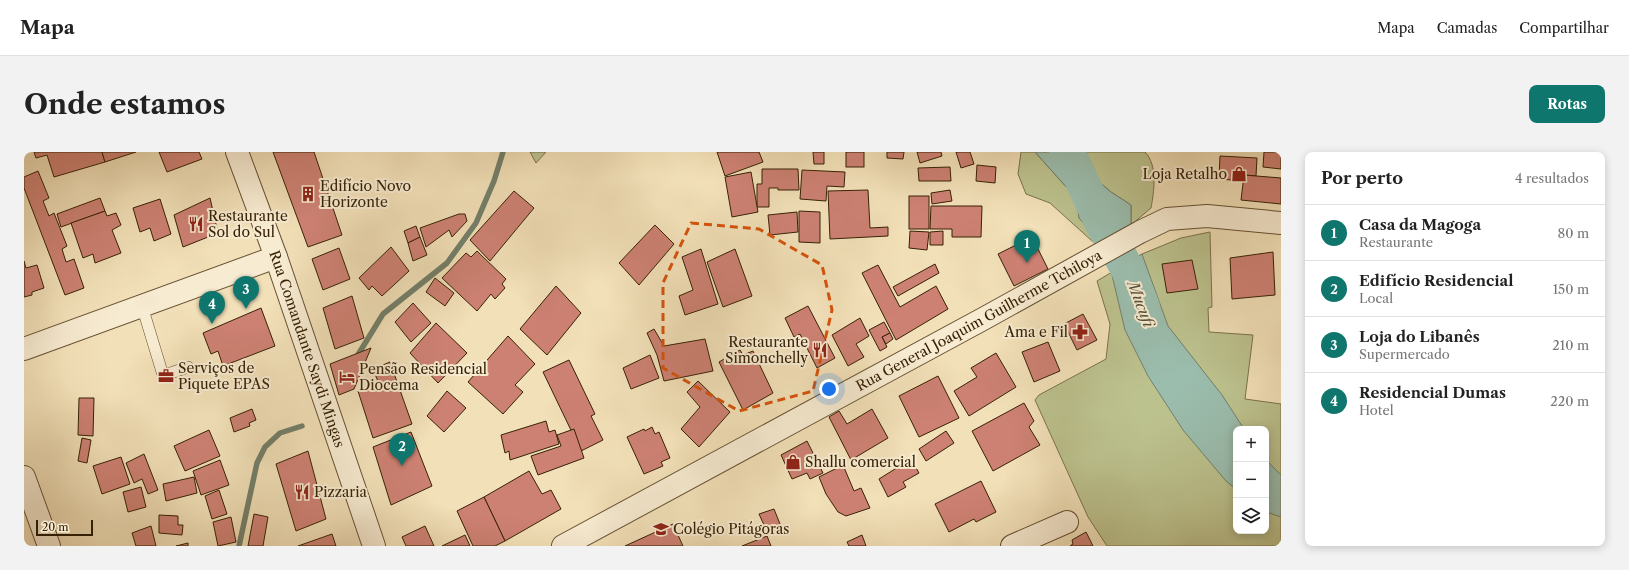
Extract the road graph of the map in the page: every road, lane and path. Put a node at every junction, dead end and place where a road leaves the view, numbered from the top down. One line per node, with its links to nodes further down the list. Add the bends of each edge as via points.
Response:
1 (237, 152): 3 (street, Rua Comandante Saydi Mingas)
2 (1281, 223): 9 (street, Rua General Joaquim Guilherme Tchiloya, via 1207,216 1167,219)
3 (276, 257): 4 (street); 11 (street, Rua Comandante Saydi Mingas)
4 (142, 306): 5 (street); 6 (lane, via 162,372 165,375)
5 (24, 349)
6 (188, 367)
7 (24, 477): 10 (street)
8 (1067, 522): 12 (street)
9 (569, 545)
10 (49, 546)
11 (374, 546)
12 (1012, 546)

